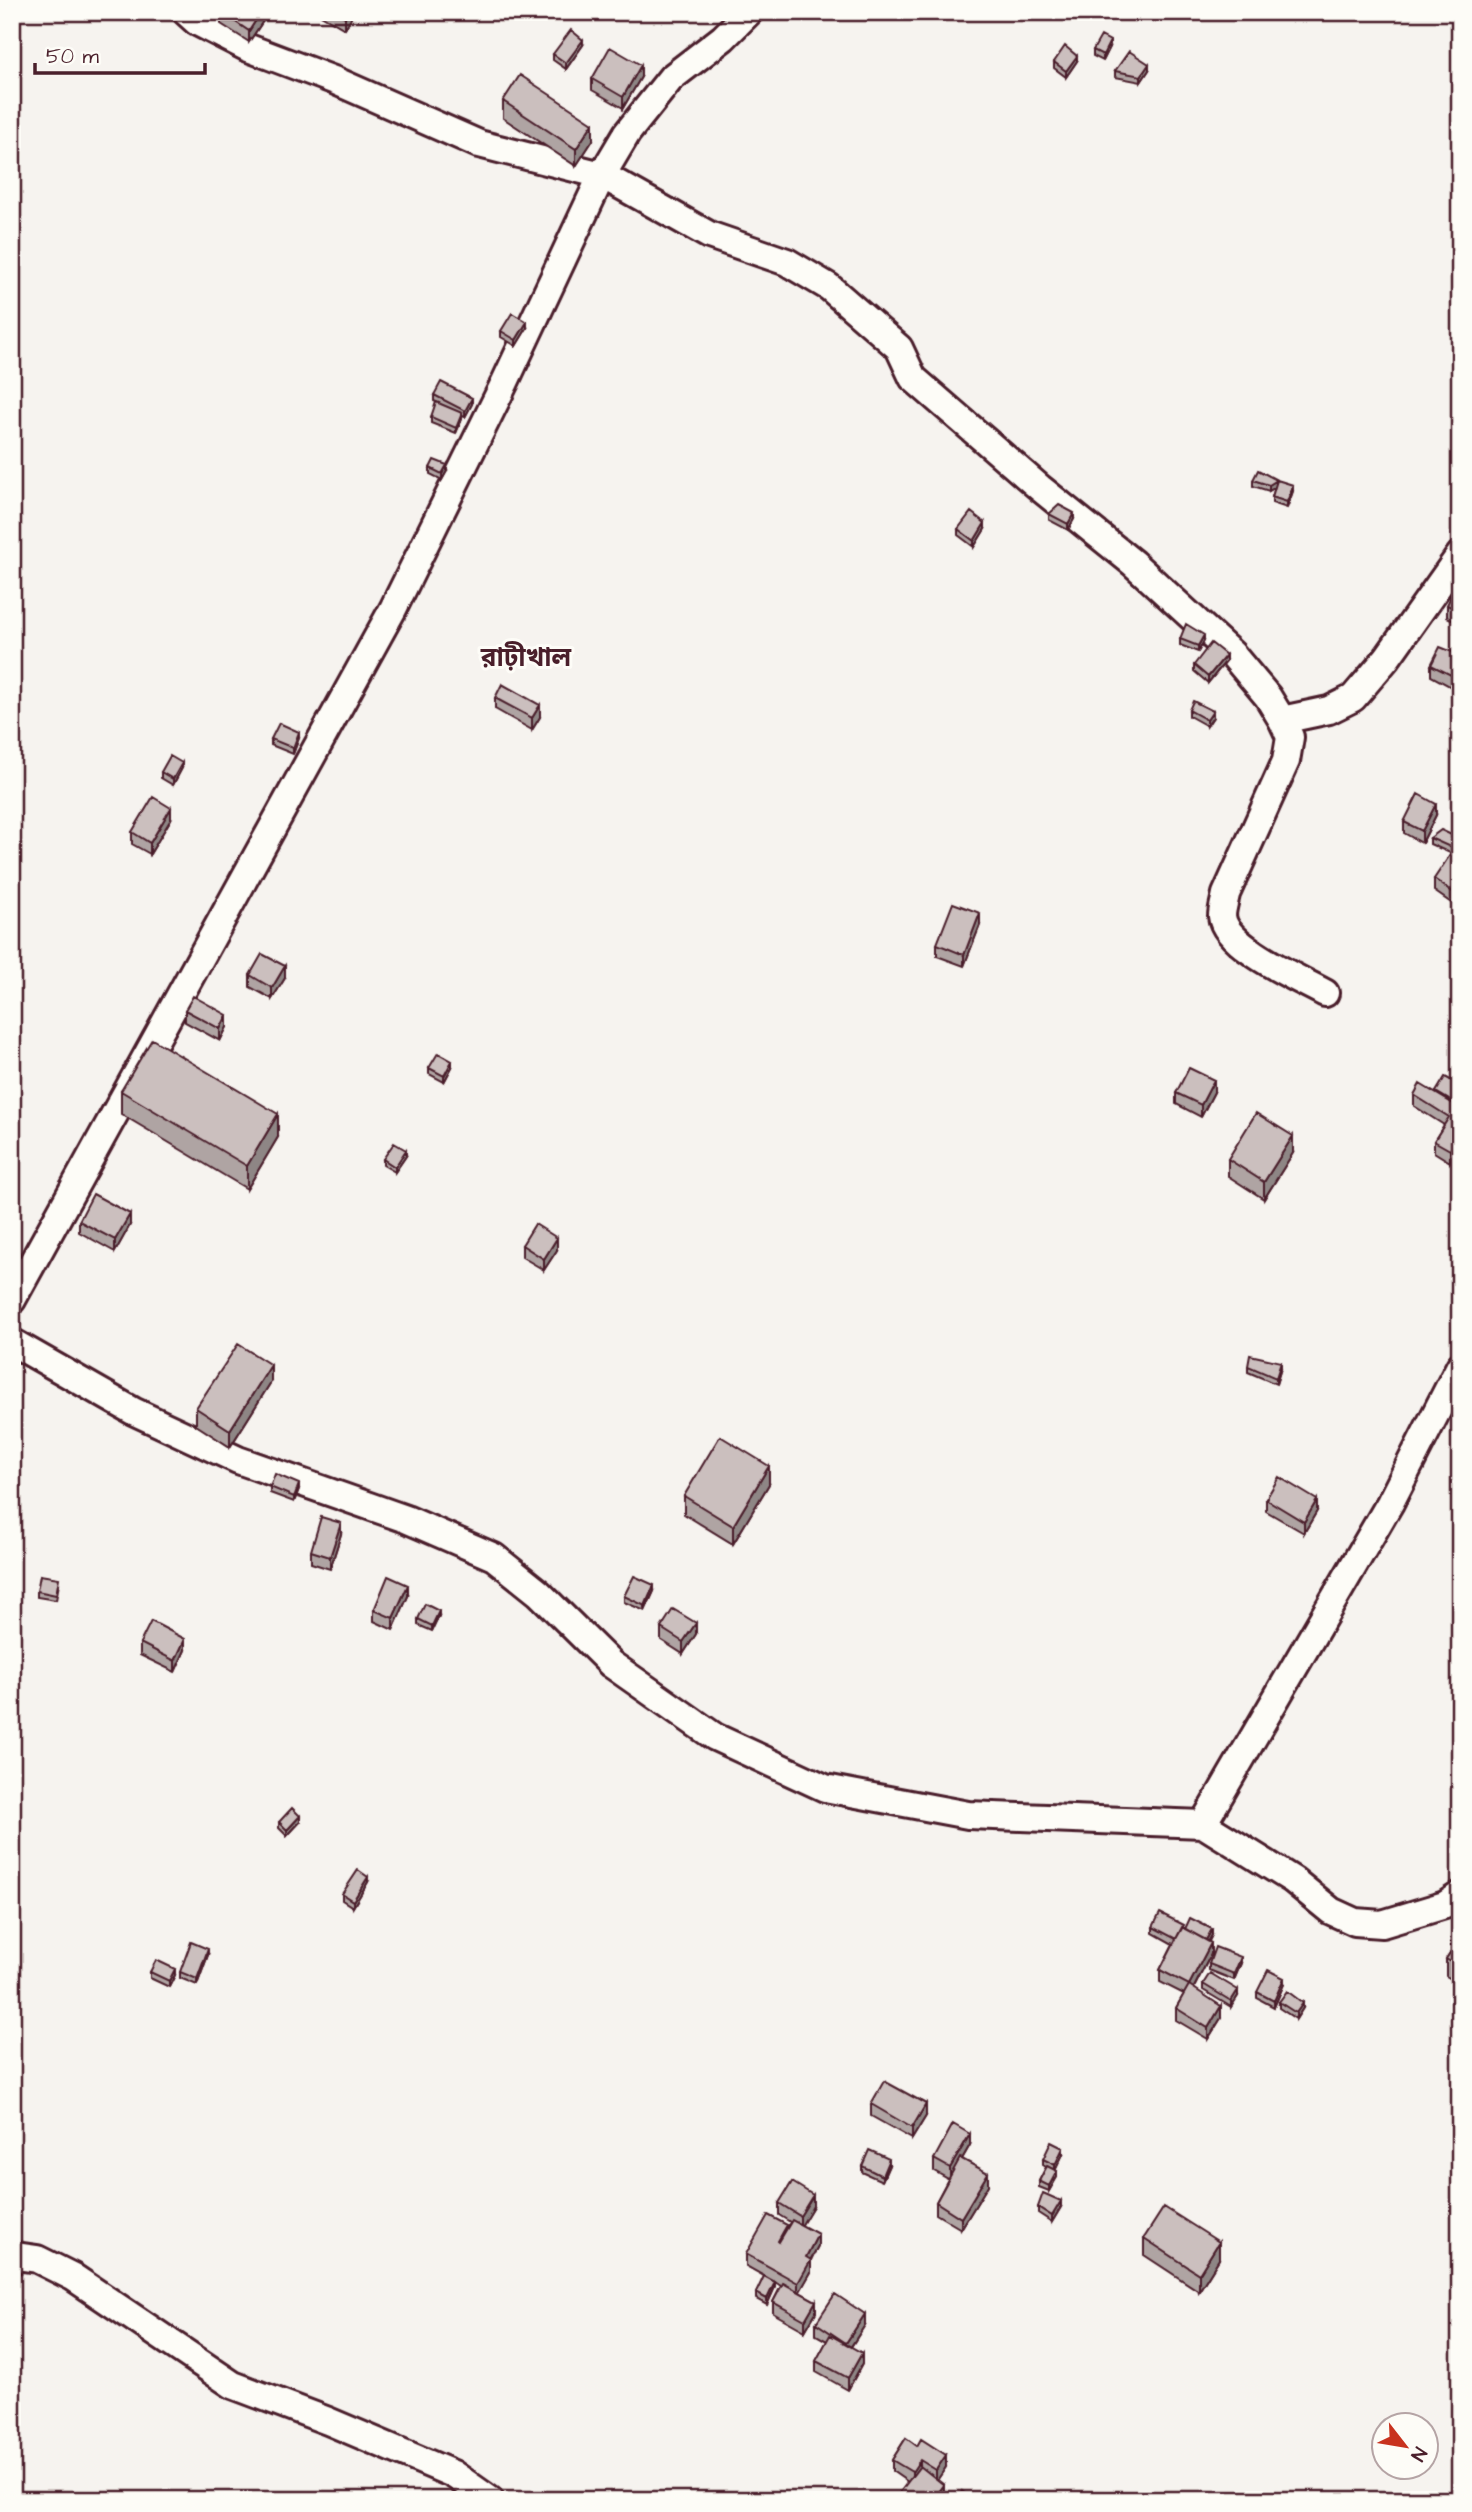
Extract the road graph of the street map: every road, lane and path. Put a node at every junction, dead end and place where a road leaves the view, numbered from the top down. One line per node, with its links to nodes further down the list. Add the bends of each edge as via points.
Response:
1 (186, 12): 3 (street, via 246,47 479,144)
2 (749, 12): 3 (street, via 671,78 627,133)
3 (602, 175): 5 (street, via 709,235 787,262 829,287 899,348 913,378 1133,563 1232,654); 7 (street, via 393,609)
4 (1460, 555): 5 (street, via 1353,698 1329,710)
5 (1282, 720): 6 (street, via 1290,737 1286,761 1226,894 1222,916 1244,947)
6 (1325, 993)
7 (12, 1300)
8 (12, 1342): 10 (street, via 133,1410 238,1460 406,1519 495,1557 611,1664 705,1730 825,1788 968,1815)
9 (1460, 1366): 10 (street, via 1390,1503)
10 (1203, 1824): 11 (street, via 1293,1880 1331,1912 1355,1922 1382,1924 1445,1905)
11 (1460, 1895)
12 (12, 2260): 13 (street, via 16,2256 37,2259 73,2277 233,2385 453,2474)
13 (490, 2500)

